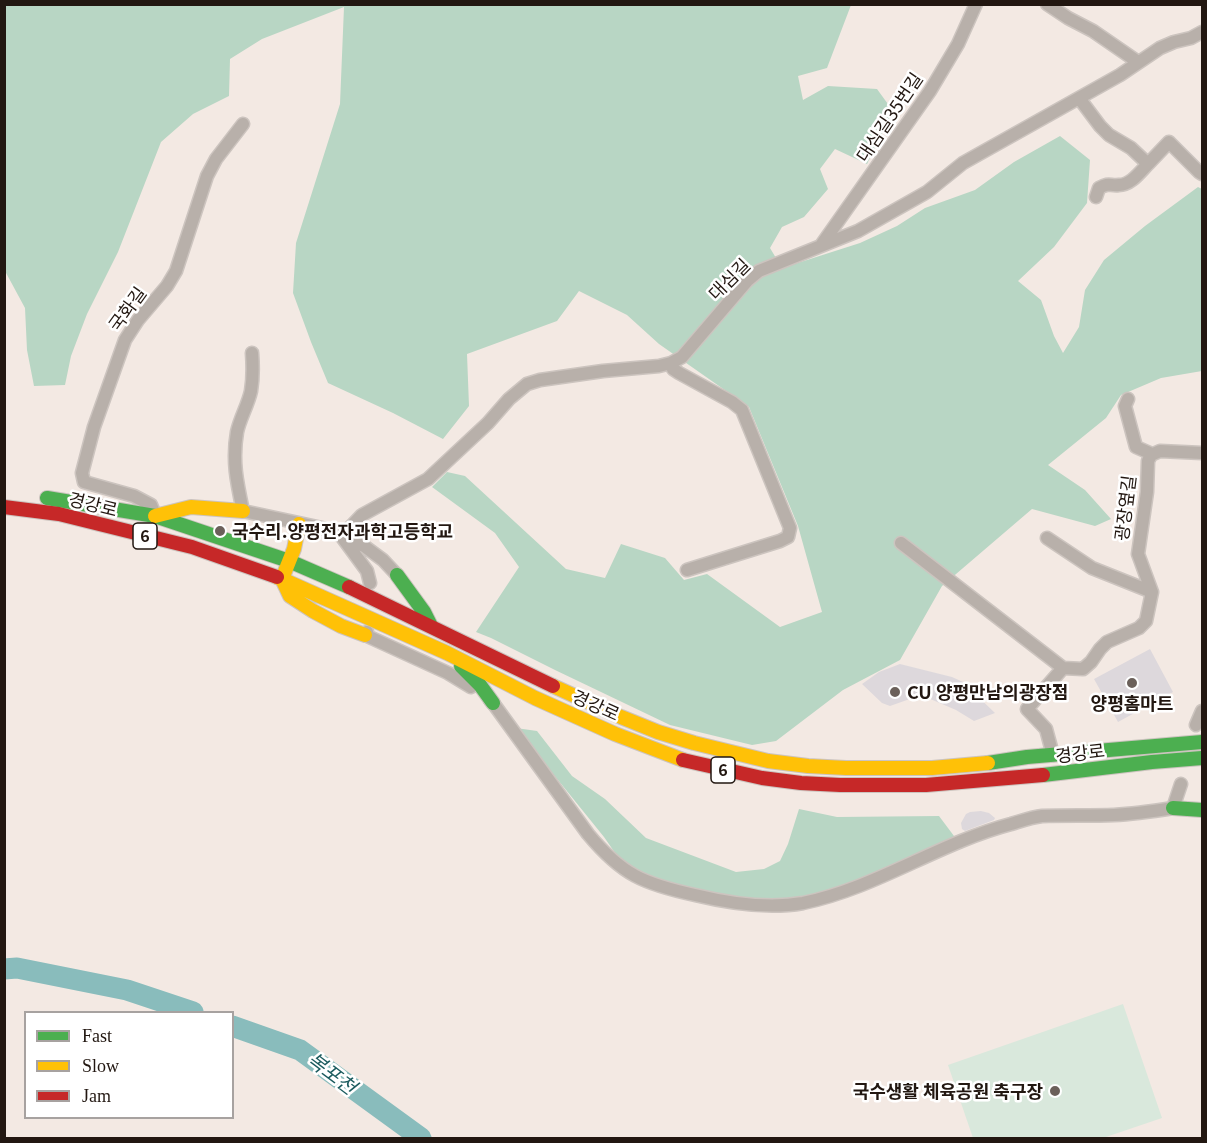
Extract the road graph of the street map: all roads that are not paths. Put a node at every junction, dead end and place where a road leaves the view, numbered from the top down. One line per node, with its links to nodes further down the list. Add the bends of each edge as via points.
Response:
1 (976, 4): 10 (street, 대심길35번길, via 930,90)
2 (1047, 4): 4 (street)
3 (1203, 32): 4 (street, 대심길, via 1160,48)
4 (1138, 62): 5 (street, 대심길)
5 (1079, 98): 7 (street, via 1109,135); 10 (street, 대심길, via 963,163 918,198 858,231)
6 (243, 124): 19 (street, 국화길, via 207,176 176,271 125,340 82,473 84,482 151,505)
7 (1148, 164): 8 (street, via 1169,142); 9 (street, via 1128,183 1107,184 1099,188)
8 (1203, 174)
9 (1096, 196)
10 (822, 245): 12 (street, 대심길, via 759,271 682,357)
11 (252, 353): 18 (street, via 251,391 237,430 235,450)
12 (671, 363): 21 (street, via 527,384 428,479 362,515); 25 (street, via 679,373 742,410 790,528 788,537 780,541)
13 (1128, 399): 15 (street, via 1125,406 1136,447)
14 (1203, 453): 15 (street, 광장옆길)
15 (1152, 454): 29 (street, 광장옆길, via 1138,554)
16 (39, 497): 19 (highway, 경강로 / 6)
17 (4, 507): 27 (highway, 경강로 / 6, via 59,514 192,547)
18 (243, 512): 19 (highway, via 191,507); 20 (street)
19 (155, 516): 24 (highway, 경강로 / 6)
20 (299, 524): 21 (street); 24 (highway)
21 (342, 536): 26 (street, via 364,546); 28 (street, via 367,571)
22 (1047, 538): 29 (street, via 1092,568)
23 (901, 543): 33 (street)
24 (289, 561): 27 (highway); 30 (highway, 경강로 / 6)
25 (687, 570)
26 (397, 574): 30 (highway)
27 (282, 579): 31 (highway, via 290,596 341,626); 32 (highway, 경강로 / 6)
28 (370, 584)
29 (1152, 592): 33 (street, via 1146,621 1139,628 1107,642 1083,669)
30 (430, 626): 38 (highway, 경강로 / 6, via 630,720 693,743 768,761 889,769 975,765)
31 (366, 634): 34 (street, via 465,682)
32 (447, 653): 34 (highway); 39 (highway, 경강로 / 6, via 546,703 643,745 762,778 840,785 926,785)
33 (1063, 668): 38 (street, via 1027,709 1046,729)
34 (494, 703): 41 (street, via 588,834 618,866 642,880 706,898 760,905 803,903 852,889 966,840 1039,816)
35 (1203, 711): 36 (street)
36 (1196, 725)
37 (1203, 742): 38 (highway, 경강로 / 6)
38 (1053, 755)
39 (1203, 758)
40 (1181, 784): 41 (street)
41 (1173, 808): 42 (highway)
42 (1203, 810)

